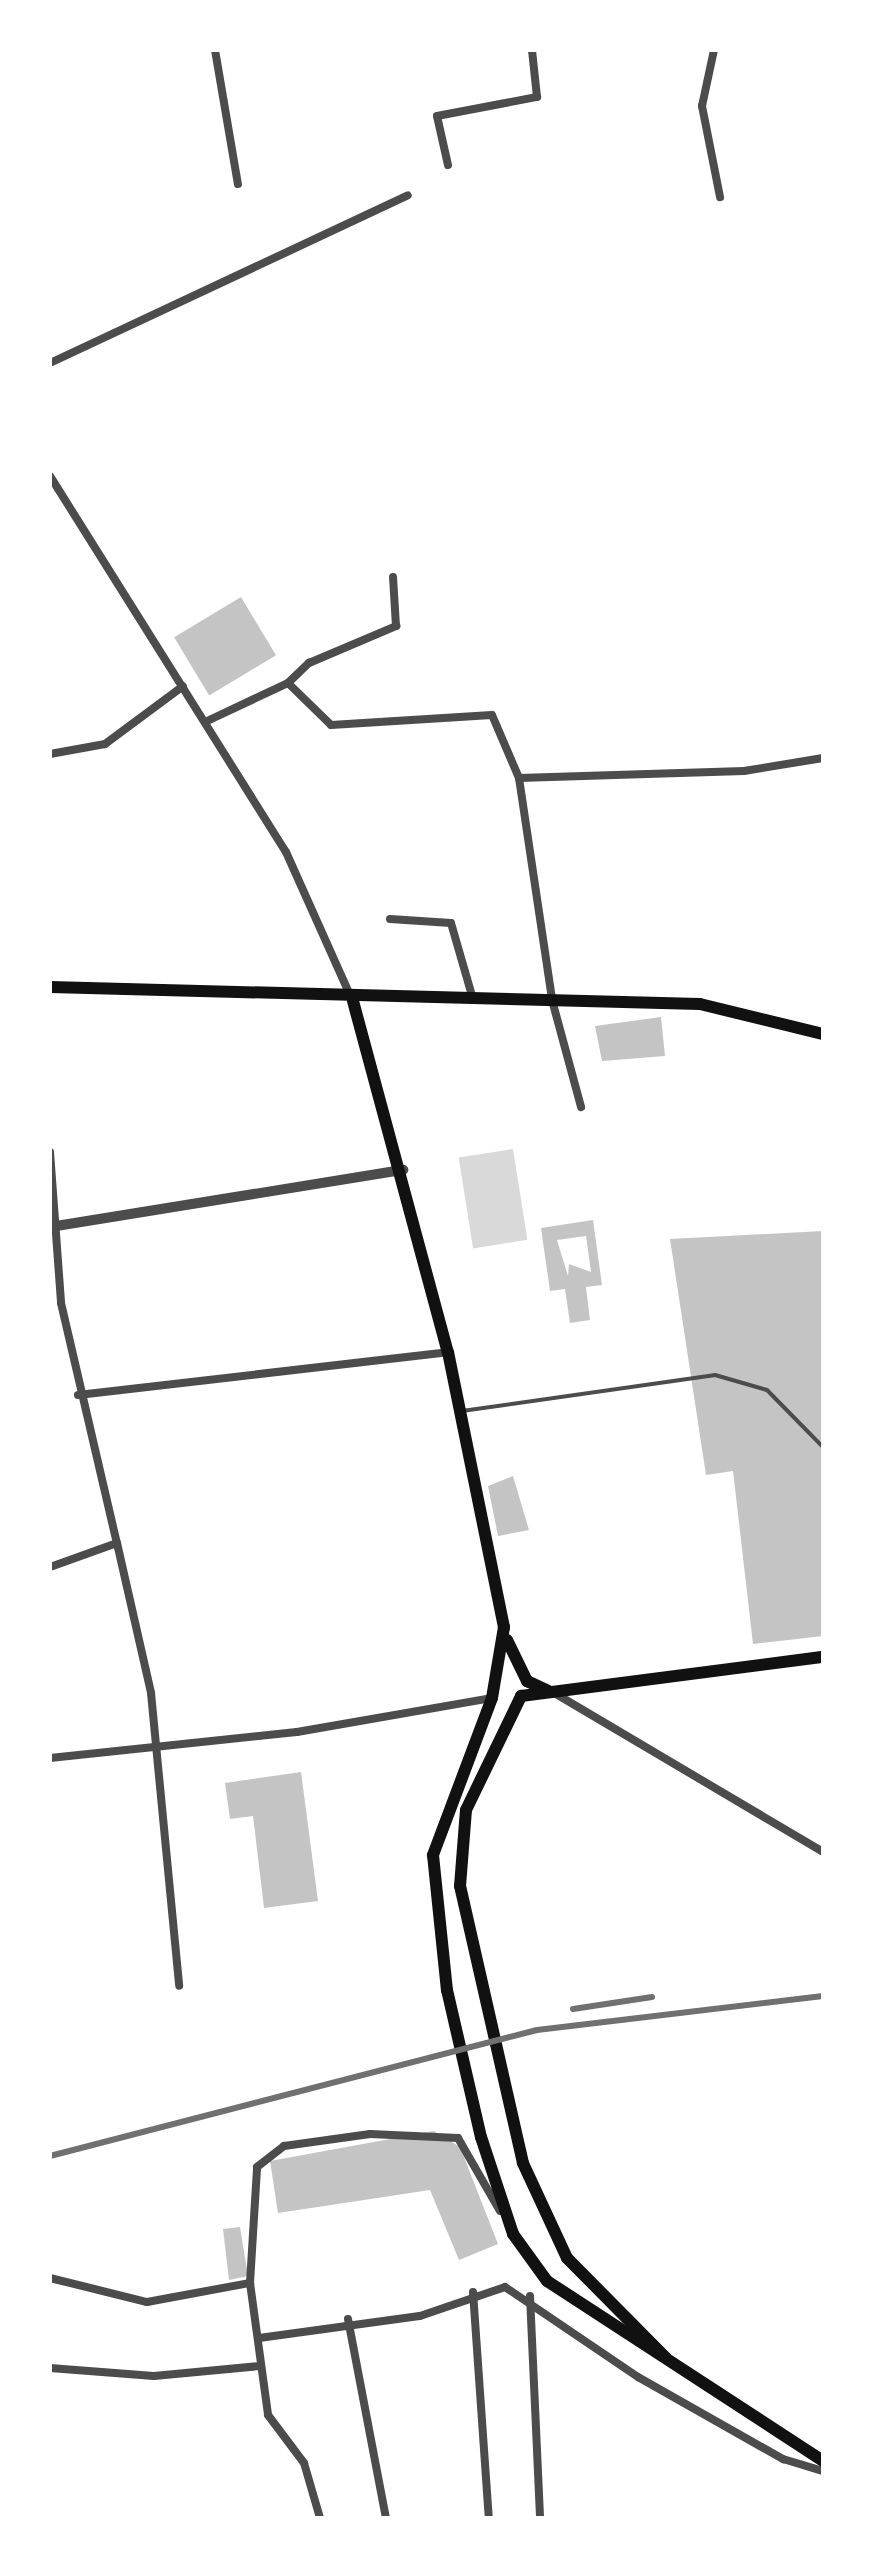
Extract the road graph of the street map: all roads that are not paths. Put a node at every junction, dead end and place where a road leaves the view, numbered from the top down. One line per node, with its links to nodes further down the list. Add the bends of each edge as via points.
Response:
1 (216, 50): 5 (street)
2 (532, 50): 4 (street, via 537,97 437,116)
3 (714, 50): 7 (street, via 702,106)
4 (448, 165)
5 (238, 184)
6 (408, 195): 8 (street)
7 (720, 197)
8 (50, 362)
9 (50, 476): 12 (street)
10 (394, 577): 11 (street, via 396,626 309,663)
11 (288, 683): 13 (street); 16 (street, via 331,725 492,715)
12 (183, 686): 13 (street); 14 (street, via 105,744)
13 (206, 722): 21 (street, via 286,852)
14 (50, 754)
15 (823, 758): 16 (street, via 744,771)
16 (518, 778): 20 (street)
17 (390, 919): 19 (street, via 451,923)
18 (50, 988): 21 (main road, via 288,988)
19 (473, 999): 20 (main road); 21 (main road)
20 (552, 1000): 22 (main road, via 735,1008); 23 (street)
21 (353, 1002): 25 (main road)
22 (823, 1034)
23 (581, 1107)
24 (50, 1152): 26 (street)
25 (403, 1170): 26 (street); 27 (main road)
26 (52, 1226): 28 (street)
27 (448, 1352): 28 (street); 29 (main road)
28 (78, 1394): 31 (street)
29 (462, 1411): 30 (lane, via 716,1375 767,1390); 33 (main road)
30 (823, 1447)
31 (117, 1543): 32 (street); 38 (street)
32 (50, 1567)
33 (504, 1627): 35 (main road, via 527,1681); 37 (main road)
34 (823, 1657): 35 (main road)
35 (551, 1692): 36 (main road); 40 (street)
36 (521, 1696): 37 (main road); 51 (main road, via 466,1810 460,1849 480,1993 552,2234 594,2290)
37 (492, 1698): 38 (street, via 297,1732); 42 (main road, via 433,1855 448,1990)
38 (156, 1742): 39 (street); 41 (street)
39 (50, 1758)
40 (823, 1852)
41 (179, 1986)
42 (513, 2234): 44 (street, via 458,2138 370,2134 284,2146 257,2167); 51 (main road, via 576,2306)
43 (50, 2278): 44 (street, via 147,2302)
44 (250, 2283): 48 (street)
45 (473, 2292): 46 (street, via 505,2287); 47 (street, via 420,2316); 56 (street)
46 (530, 2296): 53 (street, via 638,2376 783,2459); 57 (street)
47 (348, 2319): 48 (street); 55 (street)
48 (259, 2338): 49 (street)
49 (259, 2366): 50 (street, via 154,2376); 54 (street, via 268,2415 304,2464)
50 (50, 2368)
51 (684, 2374): 52 (main road)
52 (823, 2461)
53 (823, 2471)
54 (320, 2518)
55 (386, 2518)
56 (490, 2518)
57 (540, 2518)

